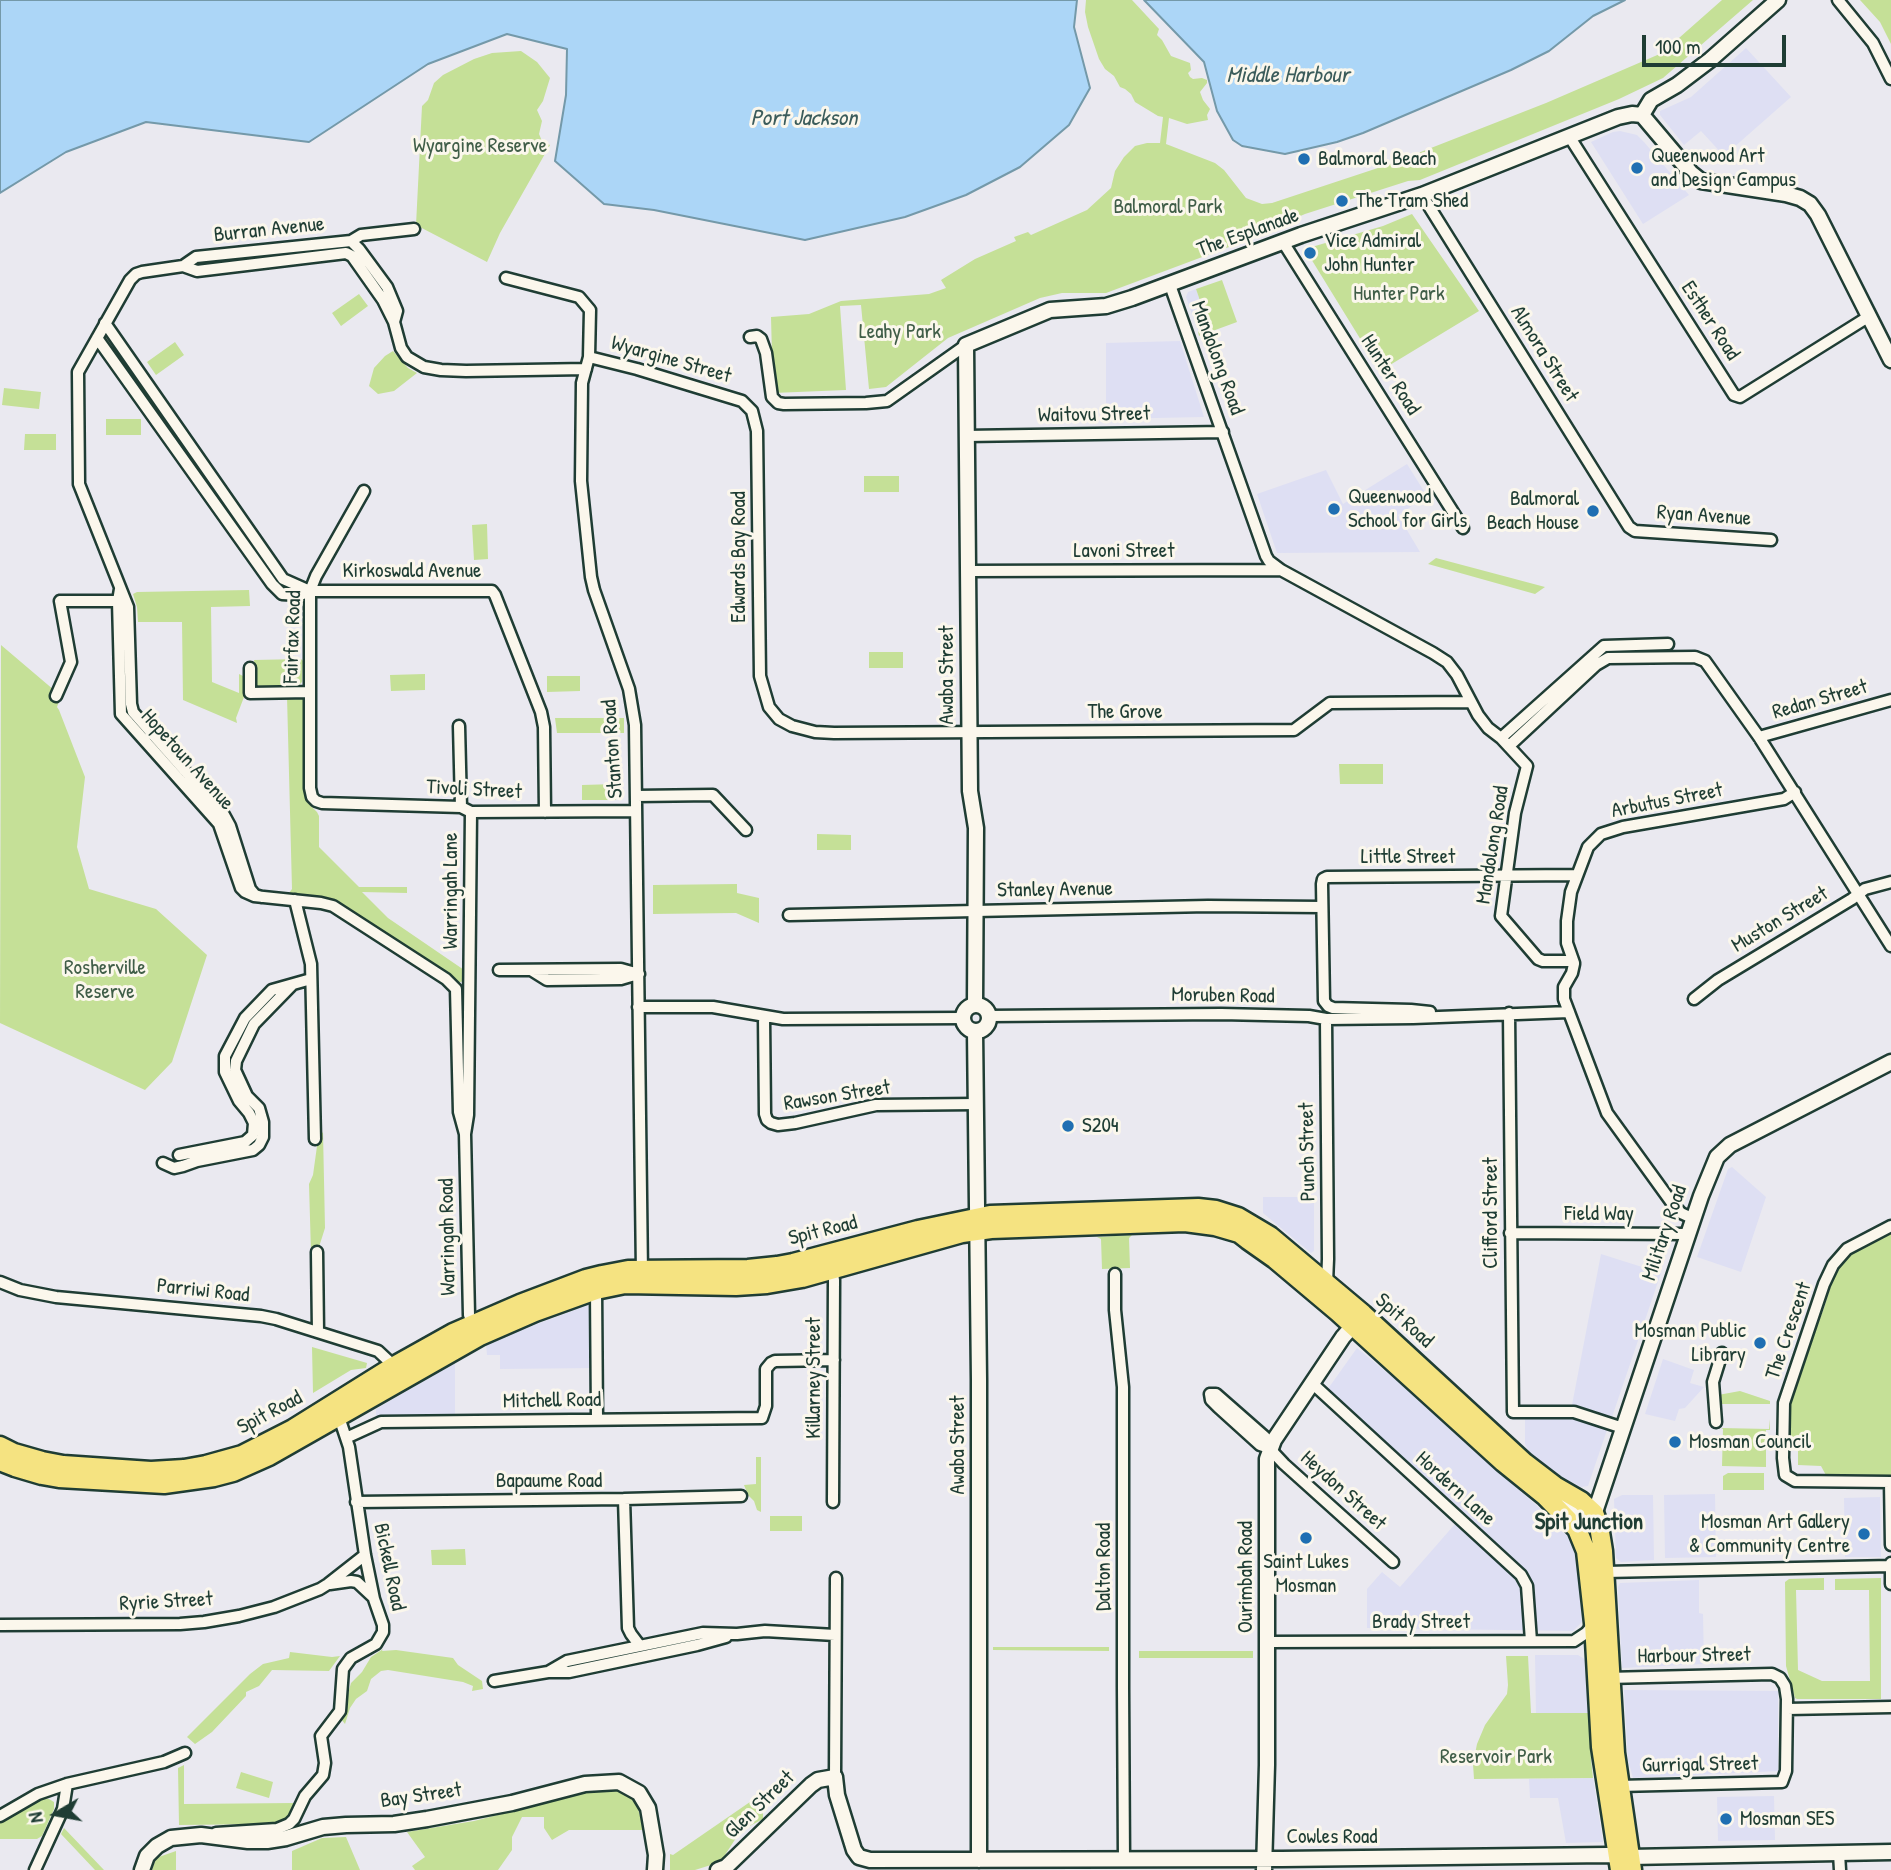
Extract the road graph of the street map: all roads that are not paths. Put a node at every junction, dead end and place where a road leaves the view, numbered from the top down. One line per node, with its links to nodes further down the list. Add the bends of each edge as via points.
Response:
1 (1778, 0): 4 (street, via 1710,60 1651,100)
2 (1838, 0): 3 (street, via 1873,43)
3 (1891, 79)
4 (1642, 115): 5 (street, The Esplanade, via 1618,117); 13 (street, via 1701,181 1794,196 1810,204)
5 (1569, 136): 6 (street, The Esplanade); 13 (street, Esther Road, via 1734,395 1741,397)
6 (1422, 195): 9 (street, The Esplanade); 27 (street, Almora Street)
7 (414, 229): 8 (street, via 361,235)
8 (351, 242): 10 (street, Burran Avenue, via 196,257); 14 (street, Burran Avenue, via 387,287 397,311)
9 (1283, 242): 12 (street, The Esplanade); 26 (street, Hunter Road)
10 (183, 266): 14 (street, Burran Avenue, via 197,271 346,253 383,300); 15 (street, Burran Avenue, via 136,274)
11 (506, 278): 19 (street, Stanton Road, via 579,297 590,310)
12 (1170, 285): 18 (street, The Esplanade, via 1106,306 1050,310); 23 (street, Mandolong Road)
13 (1868, 317): 20 (street)
14 (394, 322): 21 (street, Burran Avenue, via 401,348 424,367)
15 (105, 323): 17 (street, Hopetoun Avenue); 32 (street, via 284,579)
16 (750, 337): 18 (street, The Esplanade, via 761,339 772,397 784,404 887,401)
17 (97, 338): 31 (street, Hopetoun Avenue, via 78,372 79,484); 32 (street, Kirkoswald Avenue, via 272,584 282,594)
18 (965, 345): 24 (street, Awaba Street)
19 (589, 357): 21 (street, Stanton Road); 22 (street, Wyargine Street)
20 (1891, 360)
21 (586, 369): 46 (street, Stanton Road, via 581,481 591,577 632,703)
22 (742, 401): 40 (street, Edwards Bay Road, via 752,411 757,431 759,666 766,701)
23 (1223, 432): 24 (street, Waitovu Street); 29 (street, Mandolong Road, via 1266,556)
24 (966, 436): 30 (street, Awaba Street)
25 (364, 491): 32 (street, Fairfax Road)
26 (1463, 528)
27 (1635, 531): 28 (street, Ryan Avenue)
28 (1771, 540)
29 (1281, 570): 30 (street, Lavoni Street); 39 (street, Mandolong Road, via 1447,662)
30 (968, 571): 42 (street, Awaba Street)
31 (120, 589): 33 (street, Hopetoun Avenue); 57 (street, Hopetoun Avenue, via 128,607 133,712 227,820 250,889)
32 (310, 591): 36 (street, Fairfax Road); 51 (street, Kirkoswald Avenue, via 492,591 541,712)
33 (118, 601): 37 (street, via 61,601 71,662); 57 (street, Hopetoun Avenue, via 121,715 219,824 241,888)
34 (1668, 644): 44 (street, via 1604,646)
35 (250, 668): 36 (street, via 250,693)
36 (310, 692): 47 (street, Fairfax Road)
37 (56, 696)
38 (1891, 700): 43 (street, Redan Street)
39 (1471, 702): 42 (street, The Grove, via 1330,703 1294,730); 44 (street, Mandolong Road, via 1488,728)
40 (775, 715): 42 (street, The Grove, via 815,732)
41 (459, 726): 48 (street)
42 (969, 732): 60 (street, Awaba Street)
43 (1759, 737): 44 (street, via 1705,661 1695,657 1608,658); 45 (street)
44 (1505, 742): 54 (street, Mandolong Road, via 1527,766)
45 (1794, 792): 53 (street, Arbutus Street, via 1784,799 1601,834 1588,847); 56 (street)
46 (636, 796): 49 (street, Stanton Road); 52 (street, via 713,795)
47 (312, 797): 48 (street, Tivoli Street, via 322,803)
48 (461, 807): 50 (street, Tivoli Street)
49 (636, 811): 51 (street, Tivoli Street); 66 (street, Stanton Road)
50 (471, 812): 51 (street, Tivoli Street); 64 (street, Warringah Lane)
51 (545, 812)
52 (746, 830)
53 (1577, 874): 54 (street, Little Street); 63 (street, Arbutus Street, via 1567,921 1567,943)
54 (1506, 876): 59 (street, Little Street, via 1327,877 1321,884); 63 (street, Mandolong Road, via 1500,911 1503,921 1538,959)
55 (1891, 882): 56 (street, Muston Street)
56 (1859, 894): 62 (street); 69 (street, Muston Street)
57 (262, 897): 58 (street)
58 (295, 900): 67 (street); 82 (street, Warringah Road, via 333,906 456,989 459,1112)
59 (1322, 906): 60 (street, Stanley Avenue); 74 (street, Moruben Road, via 1324,1001 1328,1006)
60 (976, 912): 61 (street, Stanley Avenue); 70 (street, Awaba Street)
61 (789, 915)
62 (1891, 946)
63 (1574, 964): 72 (street, via 1563,992)
64 (470, 969): 82 (street, Warringah Road)
65 (499, 970): 66 (street, via 531,970 547,980 621,979)
66 (639, 974): 71 (street, Stanton Road)
67 (311, 979): 68 (street); 83 (street)
68 (292, 985): 84 (street, via 272,990 245,1018 225,1056 225,1072 254,1123 253,1135 245,1142); 85 (street, via 254,1024 236,1060 235,1070 263,1122 259,1145 183,1167)
69 (1693, 999)
70 (975, 1005): 75 (street, via 986,1009); 77 (street, via 965,1010)
71 (638, 1007): 76 (street, via 713,1007); 94 (street, Stanton Road)
72 (1569, 1012): 73 (street, Moruben Road); 86 (street, via 1607,1113 1672,1203)
73 (1509, 1013): 74 (street, Moruben Road); 89 (street, Clifford Street)
74 (1456, 1015): 78 (street, Moruben Road)
75 (989, 1016): 78 (street, Moruben Road, via 1221,1014); 79 (street, via 986,1026)
76 (764, 1017): 77 (street); 81 (street, Rawson Street, via 765,1114 771,1124 876,1105)
77 (963, 1018): 79 (street)
78 (1325, 1019): 96 (street, Punch Street)
79 (975, 1031): 81 (street, Awaba Street)
80 (1891, 1062): 86 (street, Military Road, via 1721,1152)
81 (976, 1104): 87 (street, Awaba Street)
82 (465, 1134): 99 (street, Warringah Road, via 469,1311)
83 (315, 1139)
84 (179, 1155)
85 (163, 1163)
86 (1694, 1219): 90 (street, Military Road)
87 (977, 1224): 92 (highway, Spit Road, via 918,1230); 96 (highway, Spit Road, via 1216,1210 1253,1224); 98 (highway, Spit Road, via 1215,1226 1239,1233); 154 (street, Awaba Street)
88 (1891, 1226): 113 (street, The Crescent, via 1847,1249 1833,1265 1784,1403 1784,1471 1788,1478)
89 (1510, 1233): 90 (street, Field Way); 108 (street, Clifford Street, via 1513,1412 1574,1412)
90 (1688, 1234): 108 (street, Military Road)
91 (317, 1252): 100 (street)
92 (830, 1262): 94 (highway, Spit Road); 102 (street, Killarney Street)
93 (1115, 1274): 155 (street, Dalton Road, via 1123,1387)
94 (643, 1277): 97 (highway, Spit Road); 99 (highway, Spit Road, via 613,1273 586,1279 520,1304)
95 (0, 1282): 100 (street, Parriwi Road, via 66,1298 261,1316)
96 (1327, 1284): 98 (highway, Spit Road)
97 (596, 1290): 99 (highway, Spit Road); 106 (street)
98 (1358, 1320): 104 (street); 115 (highway, Spit Road, via 1503,1462); 119 (highway, Spit Road, via 1525,1463)
99 (477, 1330): 103 (highway, Spit Road, via 453,1333); 105 (highway, Spit Road)
100 (318, 1332): 103 (street, Parriwi Road, via 377,1351)
101 (1722, 1353): 107 (street, via 1712,1388)
102 (834, 1360): 106 (street, Mitchell Road, via 771,1363 766,1369 762,1418); 118 (street, Killarney Street)
103 (394, 1366): 105 (highway, Spit Road)
104 (1313, 1384): 111 (street); 135 (street, Hordern Lane, via 1521,1574 1527,1586)
105 (336, 1410): 109 (street, Bickell Road); 110 (highway, Spit Road, via 242,1455 184,1469 63,1465); 112 (highway, Spit Road, via 259,1462 191,1482 59,1478)
106 (597, 1419): 109 (street, Mitchell Road, via 380,1422)
107 (1716, 1422)
108 (1623, 1428): 119 (street, Military Road)
109 (346, 1438): 117 (street, Bickell Road)
110 (0, 1446)
111 (1269, 1448): 111 (street, Heydon Street, via 1218,1407 1210,1394 1216,1394 1265,1437); 123 (street, Heydon Street); 137 (street, Ourimbah Road)
112 (0, 1461)
113 (1891, 1482): 121 (street)
114 (741, 1496): 116 (street, Bapaume Road)
115 (1545, 1496): 119 (street, via 1576,1513); 120 (highway, Spit Road)
116 (624, 1499): 117 (street, Bapaume Road); 138 (street, via 628,1628)
117 (356, 1502): 122 (street, Bickell Road)
118 (833, 1502)
119 (1594, 1513): 125 (highway, Military Road); 129 (street, Military Road)
120 (1577, 1529): 129 (highway, Military Road, via 1586,1551)
121 (1891, 1545)
122 (365, 1555): 127 (street, Ryrie Street); 130 (street, Bickell Road)
123 (1392, 1562)
124 (1891, 1565): 125 (street); 128 (street)
125 (1605, 1572): 141 (highway, Military Road)
126 (836, 1578): 134 (street)
127 (328, 1584): 130 (street, Ryrie Street, via 357,1582); 132 (street, Ryrie Street, via 274,1607 180,1625)
128 (1891, 1584)
129 (1591, 1592): 131 (highway, Military Road)
130 (374, 1599): 151 (street, Bickell Road, via 383,1625 380,1639 351,1658 343,1669 340,1711 321,1736 323,1775 294,1819 277,1829)
131 (1594, 1623): 136 (street); 139 (highway, Military Road)
132 (0, 1625)
133 (737, 1634): 134 (street, via 765,1630); 138 (street, via 704,1633); 140 (street, via 569,1672)
134 (835, 1635): 146 (street)
135 (1531, 1641): 136 (street, Brady Street); 137 (street, Brady Street)
136 (1574, 1641): 139 (street)
137 (1267, 1642): 157 (street, Ourimbah Road)
138 (640, 1646): 140 (street, via 567,1661)
139 (1596, 1659): 141 (highway, Military Road)
140 (548, 1672): 142 (street)
141 (1604, 1678): 144 (street, Harbour Street, via 1772,1674 1785,1686); 149 (highway, Military Road); 156 (highway, Military Road, via 1601,1747)
142 (494, 1681)
143 (1891, 1707): 144 (street)
144 (1787, 1709): 147 (street, Harbour Street)
145 (185, 1753): 148 (street)
146 (835, 1777): 154 (street, Cowles Road, via 844,1820 859,1857); 161 (street, Glen Street, via 811,1785)
147 (1782, 1782): 149 (street, Gurrigal Street)
148 (67, 1784): 150 (street, via 25,1800); 158 (street, via 63,1808)
149 (1619, 1786): 156 (highway, Military Road)
150 (0, 1816)
151 (201, 1835): 159 (street, Bay Street, via 165,1841 147,1856); 160 (street, Bay Street, via 248,1841 286,1838 316,1828 427,1819 585,1784 619,1782 639,1793 648,1808)
152 (1891, 1852): 153 (street, Cowles Road)
153 (1839, 1853): 156 (street, Cowles Road); 162 (street)
154 (979, 1860): 155 (street, Cowles Road)
155 (1124, 1860): 157 (street, Cowles Road)
156 (1625, 1863): 157 (street, Cowles Road)
157 (1265, 1865)
158 (35, 1870)
159 (142, 1870)
160 (655, 1870)
161 (718, 1870)
162 (1840, 1870)

